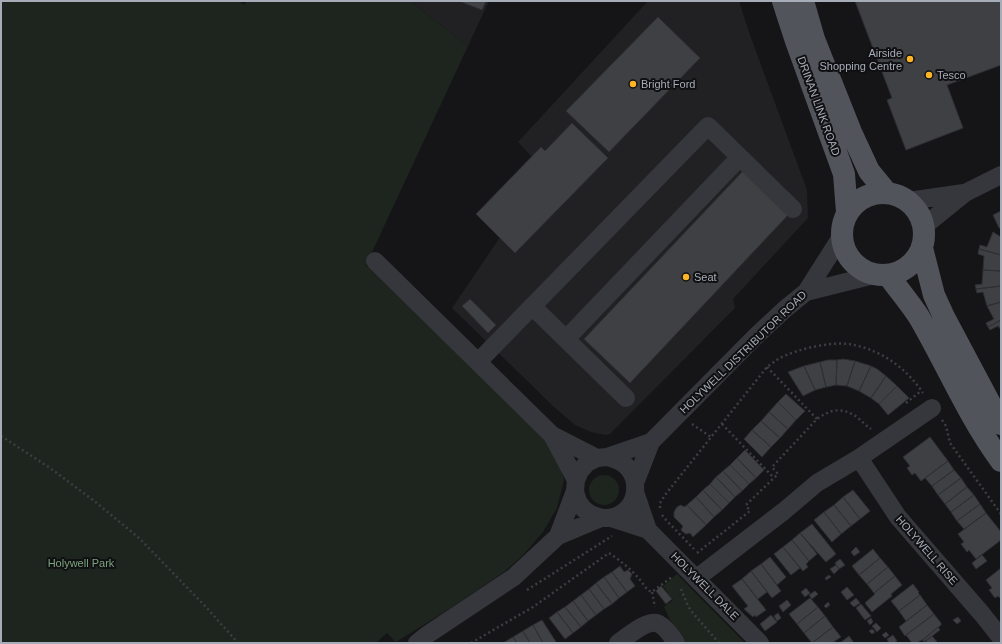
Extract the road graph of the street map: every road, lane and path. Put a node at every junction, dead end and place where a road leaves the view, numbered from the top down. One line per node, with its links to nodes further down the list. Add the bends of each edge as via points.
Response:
1 (783, 1): 9 (main road, DRINAN LINK ROAD, via 844,174)
2 (803, 1): 5 (main road, DRINAN LINK ROAD, via 814,39 851,132 870,171)
3 (740, 157): 8 (street); 16 (street, via 708,126); 17 (street)
4 (1001, 175): 6 (street)
5 (887, 193): 7 (main road); 9 (main road, via 864,197)
6 (965, 193): 7 (street); 10 (street)
7 (908, 201): 10 (main road, via 916,208)
8 (793, 210)
9 (847, 212): 11 (main road, via 842,224)
10 (923, 227): 12 (main road)
11 (841, 237): 14 (main road, via 851,261 861,270); 15 (street, HOLYWELL DISTRIBUTOR ROAD)
12 (922, 248): 14 (main road, via 908,267); 28 (main road, via 934,295)
13 (374, 261): 18 (street)
14 (881, 275): 15 (street); 35 (main road, via 918,316 950,377)
15 (806, 292): 24 (street, HOLYWELL DISTRIBUTOR ROAD, via 775,318)
16 (532, 306): 17 (street); 18 (street)
17 (566, 339): 21 (street)
18 (478, 362): 29 (street)
19 (767, 367): 20 (path, via 780,358 801,350 830,344 854,344 880,354 903,369); 25 (path); 26 (path)
20 (921, 391): 22 (path); 23 (path)
21 (626, 398)
22 (902, 405)
23 (932, 408): 34 (street); 39 (path, via 946,426 950,443)
24 (678, 414): 31 (path); 32 (street, HOLYWELL DISTRIBUTOR ROAD)
25 (817, 419): 27 (path, via 826,412 837,409 853,415 871,429); 36 (path, via 772,467 778,474)
26 (722, 424): 31 (path); 36 (path)
27 (877, 424)
28 (1001, 424)
29 (552, 435): 33 (street); 37 (street)
30 (1, 436): 50 (path, via 50,468 139,538)
31 (711, 437): 44 (path, via 660,503 660,510 666,520)
32 (651, 442): 33 (street, HOLYWELL DISTRIBUTOR ROAD); 38 (street, HOLYWELL DISTRIBUTOR ROAD)
33 (602, 458): 37 (street, HOLYWELL DISTRIBUTOR ROAD, via 588,463 580,471); 38 (street, via 618,460 626,466 632,474)
34 (860, 458): 45 (street, via 817,483); 49 (street, HOLYWELL RISE, via 898,517)
35 (1001, 461)
36 (774, 478): 44 (path, via 746,505 750,511)
37 (575, 486): 40 (street, via 578,501 584,510); 43 (street, HOLYWELL DISTRIBUTOR ROAD)
38 (635, 487): 40 (street, HOLYWELL DISTRIBUTOR ROAD, via 633,501 627,509 619,515); 41 (street, HOLYWELL DALE)
39 (1001, 514)
40 (606, 518): 41 (street, HOLYWELL DALE); 43 (street, HOLYWELL DISTRIBUTOR ROAD)
41 (648, 530): 45 (street, HOLYWELL DALE)
42 (618, 534): 48 (path)
43 (558, 536): 51 (street, HOLYWELL DISTRIBUTOR ROAD, via 514,577)
44 (697, 553): 45 (path)
45 (704, 573): 56 (street, HOLYWELL DALE)
46 (677, 580): 52 (path, via 673,575 652,592 648,591 638,576 609,554 533,607)
47 (680, 586): 55 (path, via 692,612)
48 (523, 593)
49 (1001, 638)
50 (238, 643)
51 (417, 643)
52 (471, 643)
53 (618, 643): 54 (street, via 647,623 659,623)
54 (676, 643)
55 (719, 643)
56 (760, 643)

